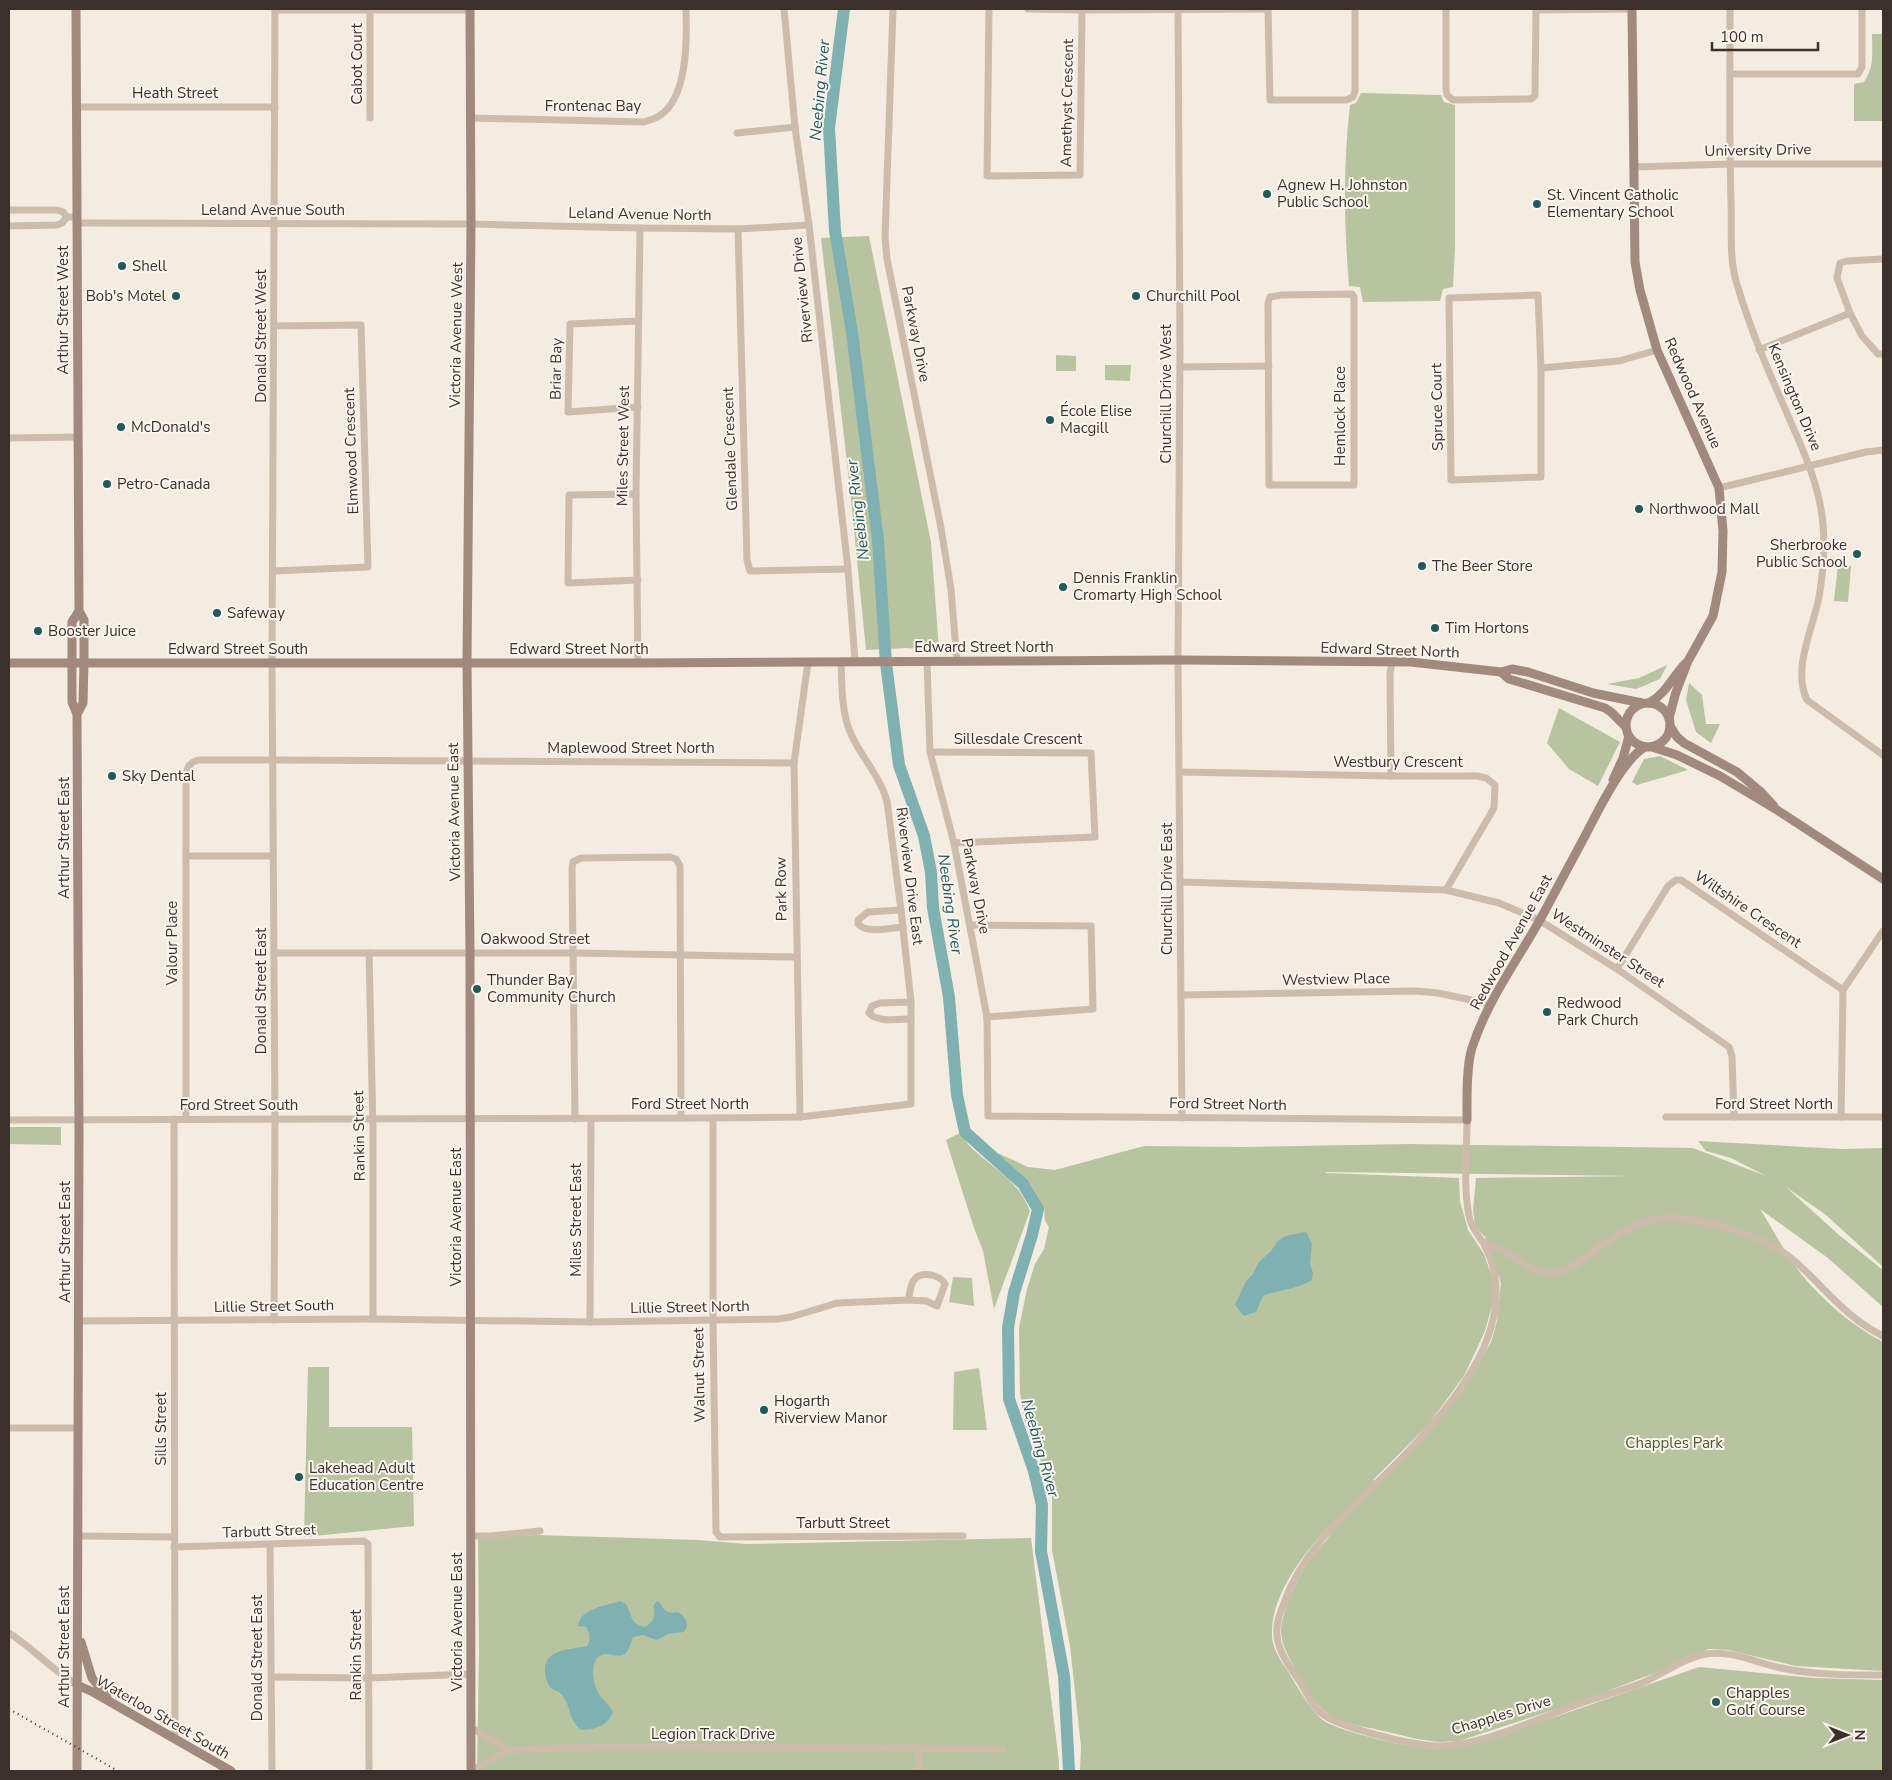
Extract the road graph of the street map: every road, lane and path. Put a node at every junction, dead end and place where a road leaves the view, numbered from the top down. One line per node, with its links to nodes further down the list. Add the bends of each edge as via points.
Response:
1 (76, 9): 21 (main road, Arthur Street West)
2 (275, 9): 3 (street); 22 (street, Donald Street West)
3 (370, 9): 4 (street); 23 (street, Cabot Court)
4 (470, 9): 24 (main road, Victoria Avenue West)
5 (686, 9): 24 (street, Frontenac Bay, via 684,67 674,100 660,116 644,122)
6 (784, 9): 25 (street, Riverview Drive)
7 (893, 9): 67 (street, Parkway Drive, via 885,237 887,260 941,528 951,588)
8 (989, 9): 18 (street, Amethyst Crescent, via 988,176 1080,175)
9 (1028, 9): 18 (street)
10 (1178, 9): 11 (street); 18 (street); 46 (street, Churchill Drive West)
11 (1268, 9): 12 (street, via 1270,100 1346,100 1353,97)
12 (1356, 9)
13 (1446, 9): 19 (street, via 1446,95 1453,100 1531,99 1535,96)
14 (1628, 9): 19 (street)
15 (1632, 9): 29 (main road, Redwood Avenue)
16 (1730, 9): 20 (street, Kensington Drive)
17 (1862, 9): 20 (street, via 1862,67 1858,74)
18 (1082, 10)
19 (1536, 10)
20 (1730, 74): 27 (street, Kensington Drive)
21 (76, 107): 22 (street, Heath Street); 31 (main road, Arthur Street West)
22 (275, 107): 32 (street, Donald Street West)
23 (370, 118)
24 (470, 118): 33 (main road, Victoria Avenue West)
25 (794, 127): 26 (street); 34 (street, Riverview Drive)
26 (738, 133)
27 (1730, 164): 28 (street, University Drive); 29 (street, University Drive); 43 (street, Kensington Drive, via 1736,279)
28 (1883, 164)
29 (1633, 167): 42 (main road, Redwood Avenue, via 1635,262)
30 (9, 210): 31 (street, Leland Avenue South, via 57,210)
31 (73, 219): 32 (street, Leland Avenue South); 35 (street, Leland Avenue South, via 57,226); 49 (main road, Arthur Street West)
32 (275, 224): 33 (street, Leland Avenue South); 41 (street, Donald Street West)
33 (471, 224): 36 (street, Leland Avenue North); 64 (main road, Victoria Avenue West)
34 (809, 225): 37 (street, Leland Avenue North); 55 (street, Riverview Drive)
35 (9, 226)
36 (640, 228): 37 (street, Leland Avenue North); 40 (street, Miles Street West)
37 (738, 229): 55 (street, Glendale Crescent, via 747,560 750,571)
38 (1883, 259): 39 (street, via 1840,263 1837,278)
39 (1850, 313): 43 (street); 44 (street, via 1862,336 1878,354)
40 (638, 321): 48 (street, Miles Street West); 48 (street, Briar Bay, via 570,324 568,412)
41 (274, 326): 56 (street, Donald Street West); 56 (street, Elmwood Crescent, via 361,325 368,568)
42 (1657, 350): 47 (street, via 1619,362); 53 (main road, Redwood Avenue)
43 (1759, 350): 52 (street, Kensington Drive)
44 (1883, 354)
45 (1269, 366): 45 (street, Hemlock Place, via 1269,485 1354,485 1352,294 1270,297); 46 (street)
46 (1180, 367): 59 (street, Churchill Drive West)
47 (1541, 368): 47 (street, Spruce Court, via 1538,294 1449,298 1451,480 1541,477)
48 (638, 407): 54 (street, Miles Street West)
49 (78, 437): 50 (street); 58 (main road, Arthur Street West)
50 (9, 438)
51 (1883, 450): 52 (street)
52 (1810, 466): 53 (street); 80 (street, Kensington Drive, via 1820,502 1823,555 1819,597 1801,672 1802,690 1807,700)
53 (1719, 488): 62 (main road, Redwood Avenue, via 1722,572 1713,616)
54 (636, 494): 57 (street, Miles Street West); 57 (street, via 569,495 568,583)
55 (848, 569): 61 (street, Riverview Drive)
56 (273, 571): 71 (street, Donald Street West)
57 (638, 580): 72 (street, Miles Street West)
58 (79, 612): 63 (main road, Arthur Street West, via 84,620); 70 (main road, Arthur Street West, via 72,622)
59 (1178, 660): 67 (main road, Edward Street North); 68 (main road, Edward Street North); 85 (street, Churchill Drive East)
60 (841, 661): 61 (main road, Edward Street North); 65 (main road, Edward Street North); 95 (street, Riverview Drive East, via 850,733 882,786 887,801)
61 (855, 661): 66 (main road, Edward Street North)
62 (1688, 661): 74 (main road, Redwood Avenue, via 1660,696); 76 (main road, Redwood Avenue, via 1676,692)
63 (84, 662): 70 (main road, Edward Street South); 71 (main road, Edward Street South); 75 (main road, Arthur Street East, via 83,702)
64 (467, 662): 71 (main road, Edward Street South); 72 (main road, Edward Street North); 82 (main road, Victoria Avenue East)
65 (808, 662): 72 (main road, Edward Street North); 83 (street, Park Row)
66 (927, 662): 67 (main road, Edward Street North); 79 (street, Parkway Drive)
67 (957, 662)
68 (1392, 662): 73 (main road, Edward Street North); 86 (street)
69 (9, 663): 70 (main road, Edward Street South)
70 (72, 663): 75 (main road, Arthur Street East, via 72,702)
71 (272, 663): 81 (street, Donald Street East)
72 (638, 663)
73 (1501, 672): 74 (main road, Edward Street North, via 1512,669 1528,672 1593,693); 77 (main road, Edward Street North, via 1509,679 1605,708)
74 (1646, 703): 76 (main road, via 1661,707); 77 (main road, via 1628,715)
75 (77, 714): 130 (main road, Arthur Street East)
76 (1670, 722): 78 (main road, via 1665,739); 88 (main road, via 1684,744 1737,772)
77 (1627, 731): 78 (main road, via 1638,745); 87 (main road, Redwood Avenue East, via 1623,758)
78 (1648, 747): 87 (main road, Redwood Avenue East, via 1639,750); 88 (main road, via 1677,754 1701,765)
79 (930, 752): 89 (street, Parkway Drive); 89 (street, Sillesdale Crescent, via 1091,753 1095,837)
80 (1883, 755)
81 (272, 760): 82 (street, Maplewood Street North); 84 (street, Maplewood Street North, via 198,760); 91 (street, Donald Street East)
82 (467, 760): 83 (street, Maplewood Street North); 100 (main road, Victoria Avenue East)
83 (794, 763): 105 (street, Park Row)
84 (188, 767): 90 (street, Valour Place)
85 (1180, 772): 86 (street, Westbury Crescent); 93 (street, Churchill Drive East)
86 (1391, 776): 94 (street, Westbury Crescent, via 1477,776 1495,785 1494,808)
87 (1611, 787): 96 (main road, Redwood Avenue East)
88 (1777, 810): 92 (main road)
89 (954, 842): 97 (street, Parkway Drive)
90 (186, 856): 91 (street); 124 (street, Valour Place)
91 (273, 856): 101 (street, Donald Street East)
92 (1883, 880)
93 (1181, 882): 94 (street, Westminster Street); 108 (street, Churchill Drive East)
94 (1446, 890): 96 (street, Westminster Street, via 1499,903)
95 (901, 910): 98 (street, Riverview Drive East); 98 (street, via 864,914 858,924 870,929)
96 (1539, 920): 106 (street, Westminster Street); 110 (main road, Redwood Avenue East)
97 (970, 925): 111 (street, Parkway Drive); 111 (street, via 1091,926 1093,1009)
98 (903, 927): 109 (street, Riverview Drive East)
99 (1883, 931): 107 (street)
100 (470, 952): 102 (street, Oakwood Street); 103 (street, Oakwood Street); 131 (main road, Victoria Avenue East)
101 (274, 953): 102 (street, Oakwood Street); 125 (street, Donald Street East)
102 (369, 953): 126 (street, Rankin Street)
103 (574, 953): 104 (street, Oakwood Street); 104 (street, via 573,862 581,858 670,857 676,859 680,866); 127 (street)
104 (680, 954): 105 (street, Oakwood Street); 120 (street)
105 (796, 957): 115 (street, Park Row)
106 (1617, 969): 107 (street, Wiltshire Crescent, via 1668,886 1681,880); 117 (street, Westminster Street, via 1729,1047)
107 (1843, 990): 118 (street)
108 (1181, 995): 110 (street, Westview Place, via 1416,991 1438,992); 122 (street, Churchill Drive East)
109 (911, 1002): 112 (street, Riverview Drive East); 112 (street, via 880,1003 872,1006 869,1013 880,1018)
110 (1490, 1004): 132 (main road, Redwood Avenue East, via 1471,1050)
111 (987, 1017): 114 (street, Parkway Drive)
112 (911, 1019): 113 (street, Riverview Drive East)
113 (911, 1104): 115 (street, Ford Street North)
114 (988, 1116): 122 (street, Ford Street North)
115 (800, 1117): 121 (street, Ford Street North)
116 (1666, 1117): 117 (street, Ford Street North)
117 (1734, 1117): 118 (street, Ford Street North)
118 (1841, 1117): 119 (street, Ford Street North)
119 (1883, 1117)
120 (681, 1118): 121 (street, Ford Street North); 128 (street, Ford Street North)
121 (713, 1118): 136 (street, Walnut Street)
122 (1182, 1118): 132 (street, Ford Street North)
123 (174, 1119): 124 (street, Ford Street South); 130 (street, Ford Street South); 139 (street, Sills Street)
124 (186, 1119): 125 (street, Ford Street South)
125 (275, 1119): 126 (street, Ford Street South); 137 (street, Donald Street East)
126 (372, 1119): 131 (street, Ford Street South); 135 (street, Rankin Street)
127 (574, 1119): 128 (street, Ford Street North); 131 (street, Ford Street North)
128 (591, 1119): 141 (street, Miles Street East)
129 (9, 1120): 130 (street, Ford Street South)
130 (79, 1120): 138 (main road, Arthur Street East)
131 (469, 1120): 140 (main road, Victoria Avenue East)
132 (1467, 1120): 133 (street, Chapples Drive, via 1470,1221 1472,1229)
133 (1483, 1242): 142 (street, via 1536,1270 1562,1272 1624,1230 1649,1219 1692,1219 1719,1225 1779,1250 1796,1262 1840,1307); 157 (street, Chapples Drive, via 1495,1272 1497,1296 1481,1353 1444,1411 1322,1539 1287,1594 1277,1627 1280,1648 1318,1710 1331,1720 1358,1730 1410,1742 1446,1746 1511,1729 1642,1682 1707,1654 1721,1653 1804,1672)
134 (908, 1300): 134 (street, Lillie Street North, via 926,1301 937,1306 945,1284 943,1278 917,1277); 136 (street, Lillie Street North, via 838,1303 778,1320)
135 (373, 1319): 137 (street, Lillie Street South); 140 (street, Lillie Street South)
136 (712, 1319): 141 (street, Lillie Street North); 150 (street, Walnut Street, via 715,1523 716,1532)
137 (274, 1320): 139 (street, Lillie Street South)
138 (78, 1321): 139 (street, Lillie Street South); 144 (main road, Arthur Street East)
139 (175, 1321): 149 (street, Sills Street)
140 (470, 1321): 141 (street, Lillie Street North); 147 (main road, Victoria Avenue East)
141 (590, 1322)
142 (1883, 1336)
143 (9, 1428): 144 (street)
144 (79, 1428): 146 (main road, Arthur Street East)
145 (540, 1531): 147 (street)
146 (78, 1536): 149 (street); 154 (main road, Arthur Street East)
147 (470, 1536): 156 (main road, Victoria Avenue East)
148 (963, 1536): 150 (street, Tarbutt Street)
149 (174, 1537): 153 (street, Sills Street)
150 (723, 1537)
151 (364, 1541): 152 (street, Tarbutt Street); 159 (street, Rankin Street, via 369,1548)
152 (270, 1545): 153 (street, Tarbutt Street); 158 (street, Donald Street East)
153 (174, 1547): 163 (street, Sills Street)
154 (78, 1624): 160 (main road, Arthur Street East); 161 (main road, via 92,1678)
155 (9, 1633): 160 (street, Waterloo Street South)
156 (471, 1674): 159 (street); 162 (main road, Victoria Avenue East)
157 (1883, 1676)
158 (272, 1677): 159 (street); 169 (street, Donald Street East)
159 (370, 1678): 170 (street, Rankin Street)
160 (77, 1685): 161 (main road, Waterloo Street South); 167 (main road, Arthur Street East)
161 (110, 1702): 163 (main road, Waterloo Street South)
162 (472, 1728): 166 (street); 171 (main road, Victoria Avenue East)
163 (174, 1739): 168 (main road, Waterloo Street South)
164 (918, 1748): 165 (street, Legion Track Drive); 166 (street, Legion Track Drive, via 607,1747); 172 (street)
165 (1004, 1749)
166 (508, 1750): 171 (street, Legion Track Drive)
167 (77, 1771)
168 (231, 1771)
169 (272, 1771)
170 (369, 1771)
171 (471, 1771)
172 (918, 1771)

